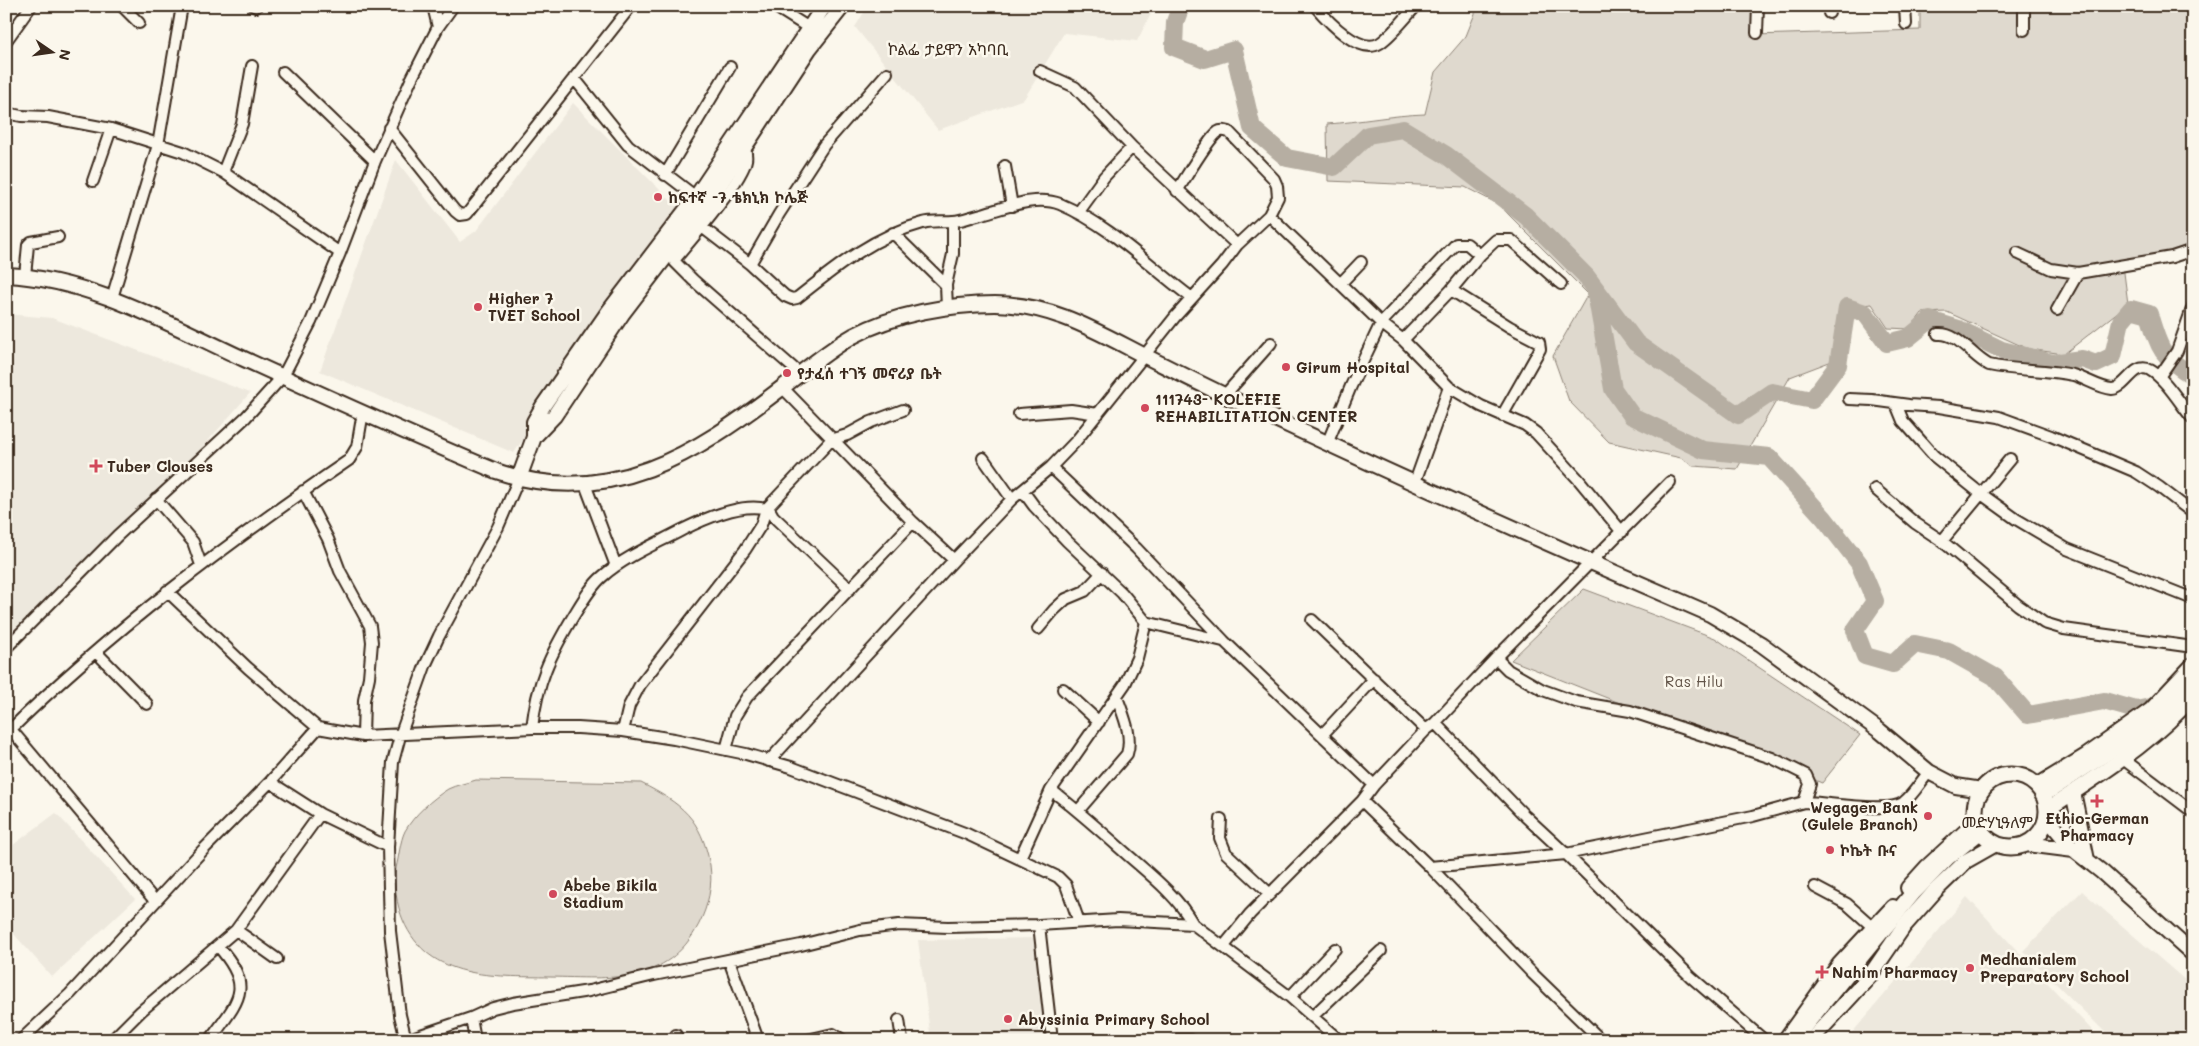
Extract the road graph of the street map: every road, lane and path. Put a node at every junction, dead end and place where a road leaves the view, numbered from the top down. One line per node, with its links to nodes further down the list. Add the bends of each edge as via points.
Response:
1 (31, 6): 21 (street)
2 (122, 6): 15 (street)
3 (182, 6): 31 (street)
4 (434, 6): 17 (street)
5 (453, 6): 17 (street)
6 (631, 6): 27 (street)
7 (774, 6): 18 (street)
8 (824, 6): 18 (main road)
9 (843, 6): 44 (main road, via 809,49 745,148)
10 (1416, 6): 14 (street, via 1380,43 1374,45 1352,40 1332,25)
11 (1758, 6): 20 (street)
12 (1905, 6): 16 (street)
13 (2024, 6): 19 (street)
14 (1321, 8)
15 (139, 23)
16 (1906, 24)
17 (438, 27): 29 (street)
18 (809, 28): 39 (main road)
19 (2024, 30)
20 (1757, 33)
21 (6, 40)
22 (252, 66): 35 (street, via 242,124)
23 (730, 67): 36 (street)
24 (1040, 71): 32 (street, via 1075,86)
25 (283, 72): 33 (street)
26 (887, 73): 53 (street, via 824,144)
27 (574, 78): 29 (street, via 471,211 464,215 455,211); 36 (street, via 628,145)
28 (6, 113): 30 (street)
29 (389, 128): 33 (street)
30 (111, 129): 31 (street); 37 (street)
31 (158, 145): 35 (street, via 183,152); 61 (street)
32 (1132, 147): 38 (street); 41 (street, via 1104,177)
33 (375, 161): 49 (street)
34 (1005, 166): 40 (street)
35 (223, 172): 49 (street)
36 (665, 175): 39 (street)
37 (93, 181)
38 (1177, 191): 42 (street, via 1218,131 1230,132 1274,179 1278,197); 47 (street)
39 (696, 197): 44 (main road)
40 (1012, 206): 41 (street, via 1048,201); 43 (street)
41 (1078, 213): 62 (street, via 1143,258)
42 (1269, 215): 47 (street); 57 (street)
43 (953, 222): 45 (street, via 924,222); 59 (street, via 953,254)
44 (690, 224): 53 (street); 71 (street, via 675,264); 90 (main road, via 622,314 554,416 534,437)
45 (893, 233): 53 (street, via 860,250 794,298 786,296); 59 (street)
46 (58, 237): 56 (street, via 28,245)
47 (1237, 245): 62 (street)
48 (2193, 250): 54 (street)
49 (340, 253): 72 (street, via 311,322)
50 (2017, 253): 54 (street, via 2051,269)
51 (1480, 255): 58 (street, via 1496,240 1511,240); 60 (street); 66 (street, via 1467,244 1456,244)
52 (1361, 262): 57 (street)
53 (750, 264)
54 (2078, 273): 65 (street)
55 (6, 275): 56 (main road)
56 (25, 276): 61 (main road, via 71,285)
57 (1341, 283): 66 (street)
58 (1560, 284)
59 (946, 285): 64 (street)
60 (1451, 290): 68 (street); 83 (street, via 1539,342 1540,349)
61 (112, 298): 72 (main road)
62 (1192, 298): 70 (street)
63 (2193, 306): 73 (street, via 2177,352)
64 (947, 308): 70 (main road, via 993,304 1042,309 1086,326); 71 (main road, via 864,331)
65 (2057, 310)
66 (1381, 323): 68 (street); 86 (street)
67 (1938, 334): 73 (street, via 1952,335 1982,361 2001,368 2073,375 2114,389 2142,369 2150,369)
68 (1403, 340): 74 (street)
69 (1271, 343): 76 (street)
70 (1145, 356): 76 (main road); 82 (street)
71 (799, 373): 75 (main road)
72 (282, 376): 80 (main road); 98 (street, via 246,417)
73 (2159, 377): 84 (street)
74 (1449, 387): 83 (street); 91 (street)
75 (782, 388): 85 (street); 93 (main road, via 701,444 676,457 632,475)
76 (1224, 396): 86 (main road)
77 (1849, 400): 78 (street)
78 (1896, 404): 97 (street, via 1903,421 1926,448); 101 (street, via 1971,411 2051,436 2136,472)
79 (903, 410): 85 (street)
80 (363, 412): 90 (main road); 95 (street, via 353,456)
81 (1019, 414): 82 (street, via 1071,410)
82 (1098, 414): 89 (street)
83 (1502, 416): 103 (street, via 1536,433)
84 (2193, 419)
85 (831, 440): 100 (street); 102 (street)
86 (1327, 444): 91 (main road)
87 (983, 458): 99 (street)
88 (2010, 458): 97 (street)
89 (1052, 467): 96 (street); 116 (street, via 1136,548)
90 (519, 478): 93 (main road); 137 (street, via 498,527 425,666)
91 (1415, 482): 106 (main road)
92 (1670, 482): 103 (street)
93 (585, 484): 108 (street)
94 (1875, 489): 104 (street)
95 (303, 491): 107 (street); 136 (street, via 370,626 372,642)
96 (1023, 492): 99 (street); 109 (street, via 1067,541)
97 (1980, 493): 104 (street); 112 (street, via 2016,519 2067,548)
98 (156, 499): 107 (street, via 193,542); 118 (street)
99 (1012, 500): 105 (street)
100 (767, 508): 108 (street, via 752,507 710,516); 110 (street); 134 (street, via 745,550 640,685 629,706)
101 (2193, 512)
102 (913, 522): 105 (street); 110 (street)
103 (1622, 532): 106 (street)
104 (1942, 541): 117 (street, via 2044,623 2064,629)
105 (954, 560): 140 (street)
106 (1593, 562): 120 (street); 141 (main road, via 1738,629 1880,731)
107 (201, 565): 111 (street)
108 (616, 566): 131 (street, via 602,576 588,593 558,642 538,688)
109 (1102, 573): 114 (street); 115 (street, via 1085,591 1066,599)
110 (850, 589): 138 (street, via 742,704 731,726)
111 (167, 591): 119 (street); 130 (street, via 248,668)
112 (2193, 599)
113 (1312, 620): 122 (street)
114 (1146, 622): 116 (street); 125 (street, via 1132,672)
115 (1038, 629)
116 (1224, 641): 135 (street)
117 (2193, 647)
118 (6, 648)
119 (96, 652): 126 (street); 132 (street)
120 (1496, 658): 129 (street); 148 (street, via 1526,681 1560,697 1630,711 1772,758 1809,779)
121 (2192, 673): 127 (main road)
122 (1374, 679): 133 (street); 135 (street)
123 (1063, 688): 128 (street)
124 (2193, 696): 127 (main road)
125 (1117, 697): 128 (street); 150 (street, via 1129,734 1128,754)
126 (147, 704)
127 (2159, 717): 139 (main road); 149 (main road, via 2134,741)
128 (1099, 722): 144 (street)
129 (1435, 723): 133 (street); 158 (street)
130 (318, 728): 136 (street); 142 (street)
131 (532, 728): 134 (street); 137 (street)
132 (8, 729): 164 (street)
133 (1426, 730): 143 (street)
134 (623, 731): 138 (street)
135 (1322, 735): 143 (street)
136 (362, 736): 137 (street)
137 (400, 736): 156 (street, via 391,777)
138 (726, 750): 140 (street)
139 (2124, 759): 146 (main road); 151 (street)
140 (769, 761): 159 (street, via 967,834)
141 (1929, 772): 145 (main road, via 1956,786); 148 (street, via 1903,803 1892,807)
142 (270, 782): 152 (street); 164 (street)
143 (1374, 785): 147 (street)
144 (1051, 790): 150 (street); 159 (street)
145 (1982, 790): 149 (main road, via 1998,778 2008,776 2028,780); 154 (main road, via 1976,811)
146 (2073, 792): 149 (main road); 160 (main road)
147 (1362, 801): 161 (street); 163 (street)
148 (1804, 802): 158 (street, via 1753,816)
149 (2044, 802): 155 (main road, via 2043,828); 157 (main road)
150 (1078, 811): 166 (street, via 1161,884)
151 (2193, 812)
152 (320, 814): 156 (street); 169 (street)
153 (1221, 819): 163 (street, via 1220,838 1226,853)
154 (1985, 833): 155 (main road, via 2014,847); 168 (main road, via 1927,867); 197 (main road, via 1947,858 1913,893); 198 (main road, via 1936,876); 199 (main road, via 1966,861 1904,926 1869,977)
155 (2026, 844): 157 (main road)
156 (388, 847): 184 (street, via 390,931)
157 (2074, 850): 160 (main road)
158 (1566, 854): 161 (street); 195 (street, via 1691,977)
159 (1020, 858): 165 (street, via 1063,881)
160 (2087, 860): 174 (main road)
161 (1430, 867): 194 (street)
162 (1814, 887): 168 (street, via 1847,904)
163 (1270, 894): 171 (street)
164 (155, 901): 181 (street, via 70,994)
165 (1079, 922): 166 (street); 167 (street)
166 (1193, 924): 171 (street)
167 (1039, 925): 176 (street, via 881,927); 190 (street)
168 (1874, 928): 196 (main road, via 1834,971)
169 (236, 930): 170 (street); 175 (street)
170 (218, 946): 182 (street); 183 (street, via 239,975 240,990 231,1010)
171 (1224, 946): 177 (street)
172 (1335, 950): 177 (street)
173 (1381, 951): 178 (street)
174 (2193, 954)
175 (277, 959)
176 (729, 960): 179 (street, via 654,974 589,991 513,1003); 186 (street)
177 (1290, 996): 178 (street)
178 (1313, 1016): 193 (street)
179 (471, 1018): 184 (street); 185 (street)
180 (899, 1020): 189 (street)
181 (21, 1040)
182 (112, 1040)
183 (210, 1040)
184 (406, 1040)
185 (475, 1040)
186 (758, 1040)
187 (807, 1040): 188 (street, via 833,1034)
188 (843, 1040)
189 (902, 1040)
190 (1052, 1040)
191 (1176, 1040): 192 (street)
192 (1191, 1040)
193 (1339, 1040)
194 (1602, 1040)
195 (1764, 1040)
196 (1785, 1040)
197 (1793, 1040)
198 (1800, 1040)
199 (1811, 1040)

